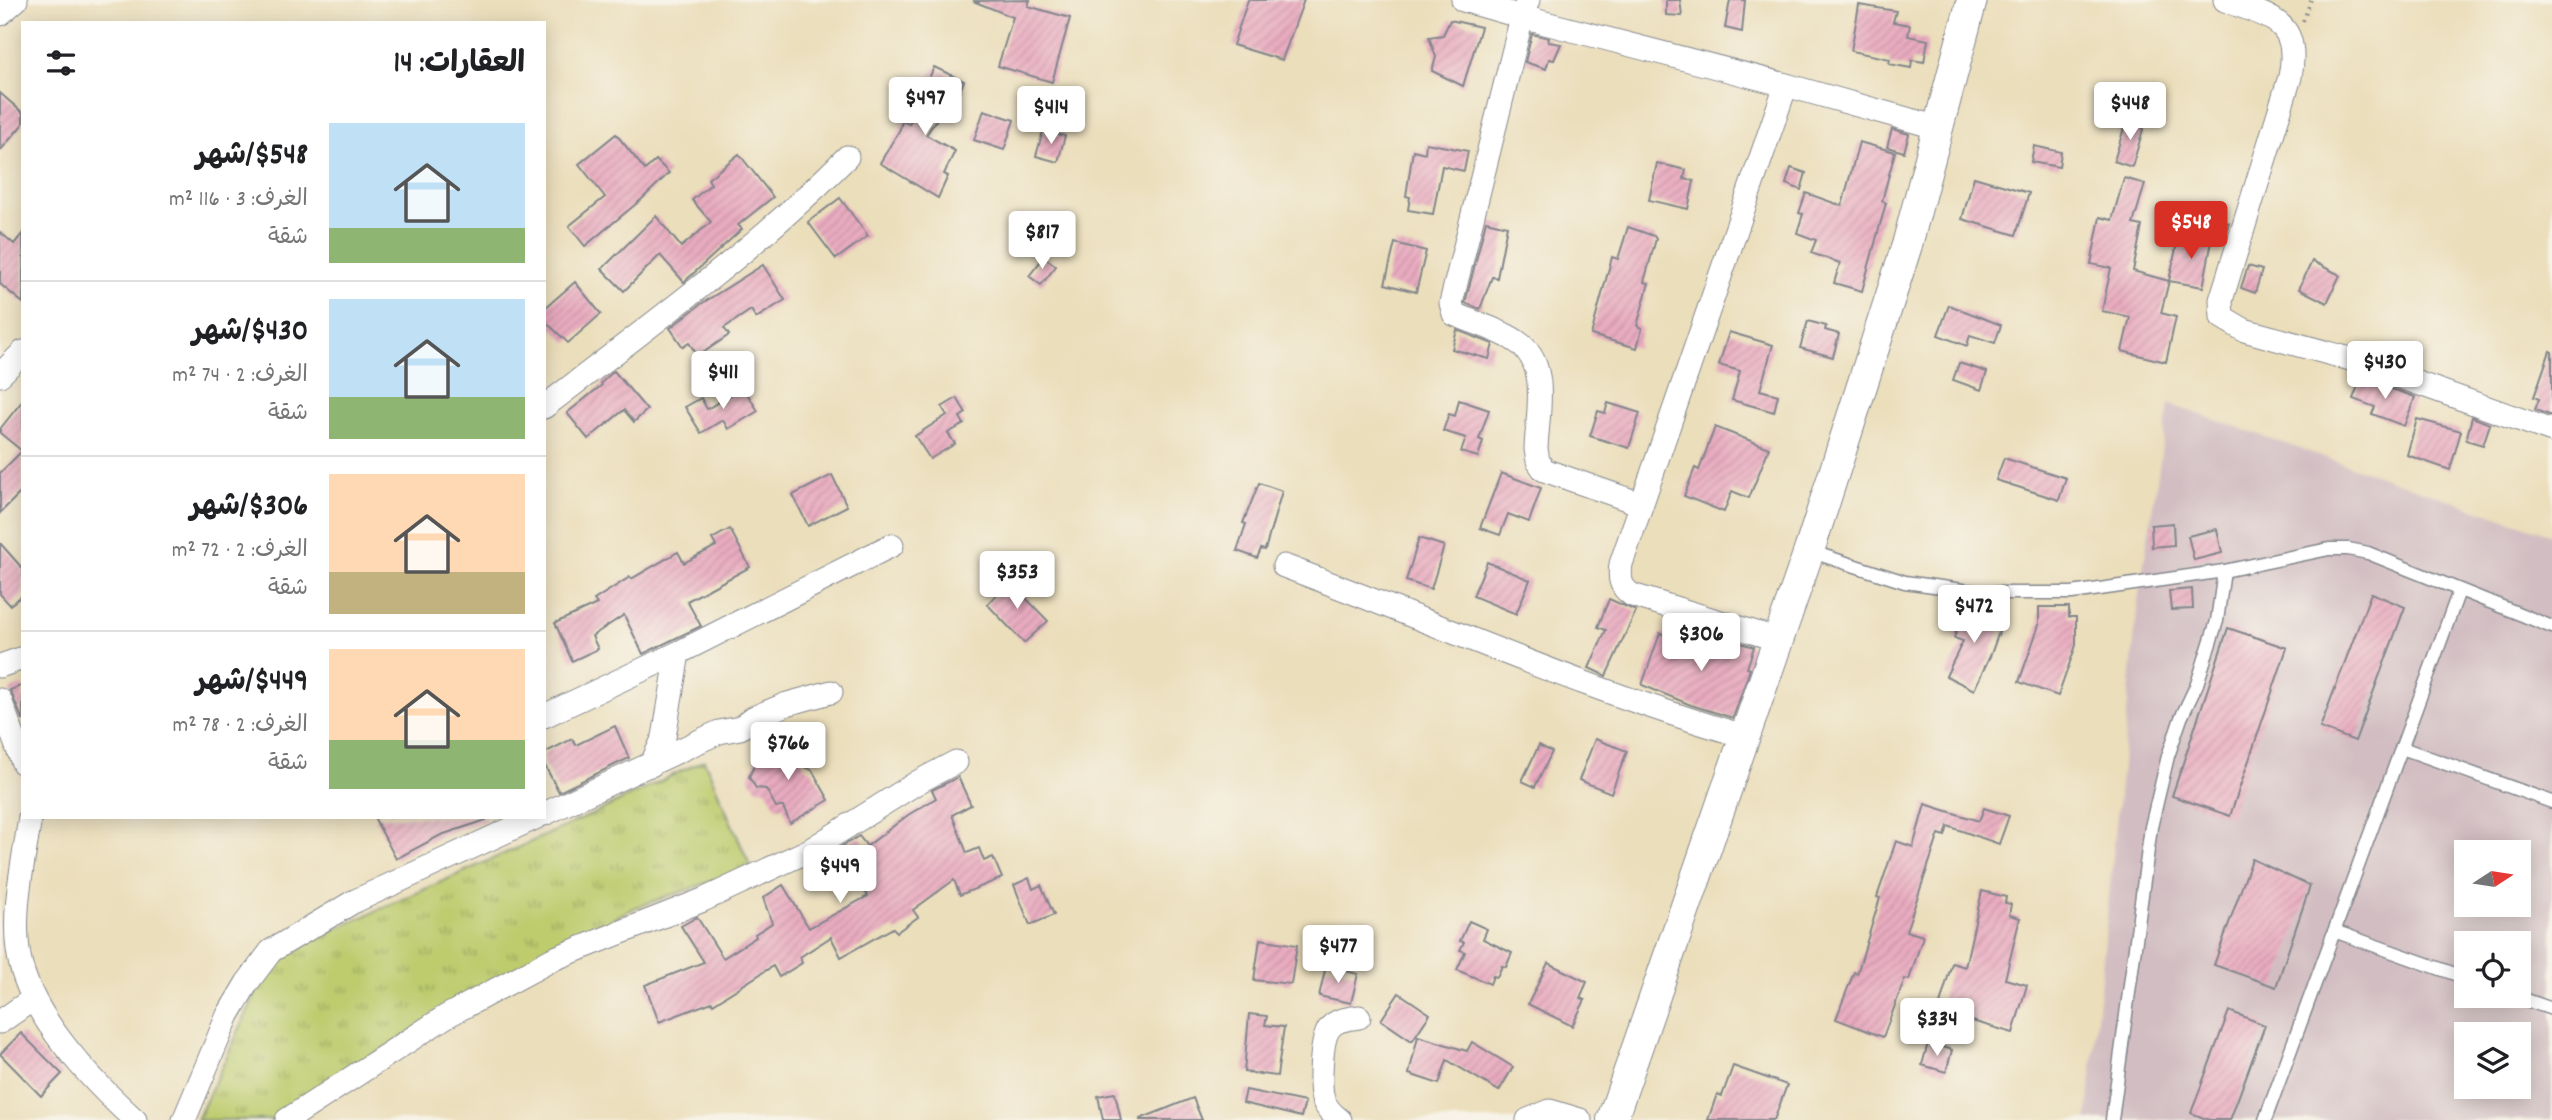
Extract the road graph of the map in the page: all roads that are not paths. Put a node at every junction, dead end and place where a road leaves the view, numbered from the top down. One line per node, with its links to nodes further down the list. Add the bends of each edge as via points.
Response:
1 (16, 0): 6 (street)
2 (1463, 0): 5 (street)
3 (1972, 0): 8 (street)
4 (2225, 0): 13 (street, via 2275,20 2286,31 2293,58 2221,300 2222,317 2244,330 2350,359)
5 (1525, 9): 7 (street); 14 (street, via 1451,308 1454,314 1515,340 1530,353 1538,372 1536,449 1544,470)
6 (0, 14)
7 (1786, 85): 8 (street); 14 (street)
8 (1939, 128): 16 (street, via 1907,245)
9 (847, 157): 12 (street, via 733,261)
10 (21, 354): 11 (street)
11 (0, 375)
12 (546, 405)
13 (2552, 431)
14 (1641, 504): 21 (street, via 1620,564 1623,589)
15 (892, 545): 22 (street)
16 (1809, 551): 18 (lane, via 1905,582 1984,593 2072,593); 21 (street)
17 (1284, 566): 28 (street, via 1582,683)
18 (2224, 570): 19 (lane, via 2348,549 2368,552); 51 (lane, via 2217,621 2168,756 2151,827)
19 (2459, 591): 20 (lane); 29 (lane)
20 (2552, 627)
21 (1779, 640): 28 (street)
22 (678, 653): 27 (street); 32 (street, via 664,737)
23 (21, 659): 24 (street)
24 (0, 666)
25 (831, 692): 32 (street, via 787,704)
26 (1, 709): 30 (street)
27 (546, 715)
28 (1744, 736): 50 (street)
29 (2402, 748): 33 (lane); 37 (lane)
30 (21, 758)
31 (956, 762): 46 (street, via 810,850 703,900 553,959 457,1010)
32 (651, 765): 34 (street)
33 (2552, 802)
34 (546, 813)
35 (30, 819): 39 (street, via 17,920 19,957)
36 (533, 819): 45 (street, via 353,902 271,951 228,1015)
37 (2334, 931): 38 (lane); 52 (lane)
38 (2454, 974)
39 (33, 999): 43 (street); 44 (street, via 63,1042)
40 (2531, 1002): 41 (lane)
41 (2552, 1009)
42 (1359, 1017): 47 (street, via 1337,1021 1325,1040 1324,1100)
43 (0, 1023)
44 (135, 1120)
45 (184, 1120)
46 (287, 1120)
47 (1340, 1120)
48 (1528, 1120): 49 (street, via 1550,1111)
49 (1580, 1120)
50 (1612, 1120)
51 (2112, 1120)
52 (2266, 1120)

